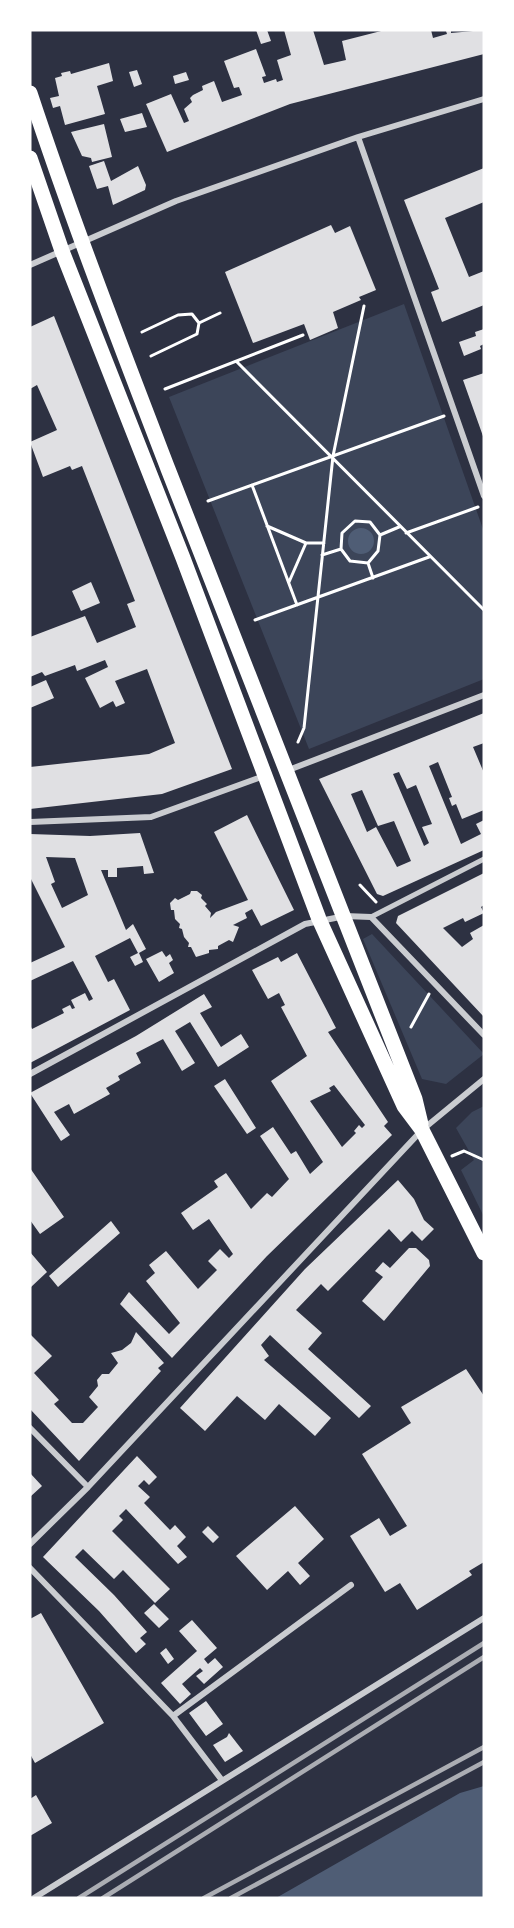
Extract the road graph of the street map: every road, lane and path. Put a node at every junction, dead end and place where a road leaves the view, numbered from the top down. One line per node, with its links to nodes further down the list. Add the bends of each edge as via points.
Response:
1 (30, 93): 5 (main road)
2 (484, 99): 3 (street)
3 (358, 137): 5 (street, via 176,201); 19 (street)
4 (30, 158): 6 (main road)
5 (80, 242): 6 (street); 40 (main road)
6 (62, 251): 7 (street); 41 (main road)
7 (30, 264)
8 (364, 306): 17 (path)
9 (220, 313): 10 (path)
10 (199, 323): 11 (path, via 192,314 178,315); 13 (path, via 197,333)
11 (142, 332)
12 (303, 335): 14 (path)
13 (151, 356)
14 (237, 362): 15 (path); 17 (path)
15 (165, 390)
16 (448, 414): 17 (path)
17 (333, 456): 18 (path); 23 (path); 27 (path)
18 (252, 485): 20 (path); 22 (path)
19 (484, 496)
20 (208, 501)
21 (480, 506): 24 (path)
22 (267, 526): 26 (path); 33 (path)
23 (399, 527): 24 (path); 25 (path)
24 (406, 533): 30 (path)
25 (380, 535): 28 (path, via 370,522 355,521 342,533); 31 (path, via 378,551)
26 (306, 543): 27 (path); 33 (path)
27 (324, 543): 29 (path)
28 (341, 549): 29 (path); 31 (path, via 350,561)
29 (322, 555): 34 (path)
30 (429, 557): 32 (path); 36 (path)
31 (368, 563): 32 (path)
32 (374, 578): 34 (path)
33 (289, 583): 35 (path)
34 (318, 598): 35 (path); 39 (path, via 304,728)
35 (297, 605): 37 (path)
36 (484, 610)
37 (255, 620)
38 (484, 695): 40 (street)
39 (298, 742)
40 (285, 771): 41 (main road); 44 (main road)
41 (265, 775): 42 (street, via 151,817); 46 (main road)
42 (30, 822)
43 (484, 859): 45 (street)
44 (345, 916): 45 (street); 46 (street); 52 (main road, via 415,1099)
45 (371, 917): 49 (street)
46 (319, 919): 50 (street); 52 (main road, via 404,1106)
47 (430, 992): 48 (path)
48 (411, 1027)
49 (484, 1035)
50 (30, 1074)
51 (484, 1079): 52 (street)
52 (422, 1130): 55 (main road); 57 (street)
53 (452, 1156): 54 (path, via 464,1150)
54 (484, 1160)
55 (484, 1253)
56 (30, 1428): 57 (street)
57 (88, 1487): 58 (street)
58 (30, 1544)
59 (30, 1568): 62 (street)
60 (351, 1585): 62 (street)
61 (484, 1618): 63 (street)
62 (173, 1716): 63 (street)
63 (221, 1779): 64 (street)
64 (34, 1898)

